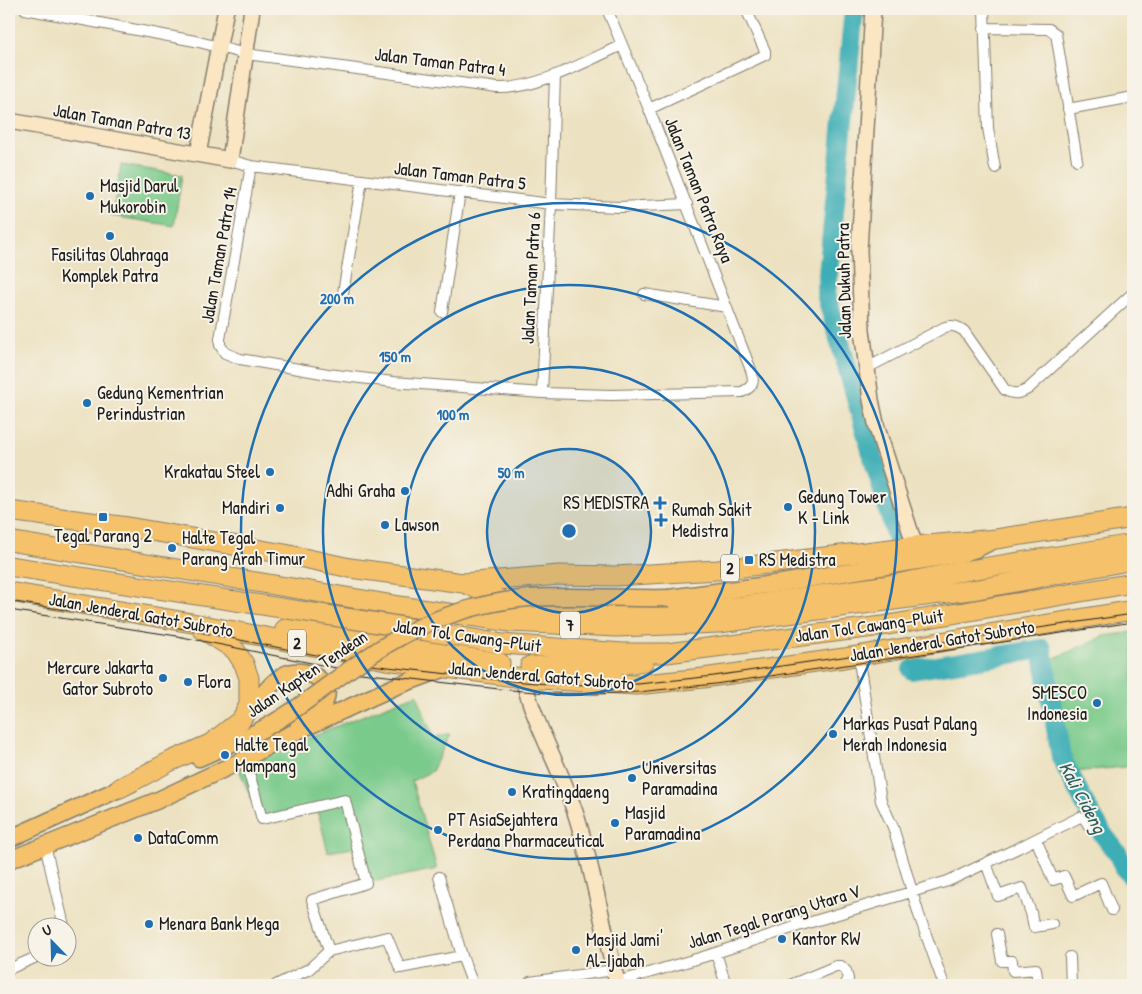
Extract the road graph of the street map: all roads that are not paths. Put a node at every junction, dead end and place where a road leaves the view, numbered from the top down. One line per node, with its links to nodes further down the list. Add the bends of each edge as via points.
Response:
1 (24, 9): 10 (street, Jalan Taman Patra 4)
2 (226, 9): 10 (street)
3 (252, 9): 11 (street)
4 (607, 9): 9 (street, Jalan Taman Patra Raya)
5 (746, 9): 14 (street, via 765,55)
6 (874, 9): 31 (street, Jalan Dukuh Patra, via 859,250)
7 (984, 9): 8 (street)
8 (984, 28): 15 (street, via 1049,28 1056,34); 21 (street, via 988,128)
9 (622, 45): 12 (street, Jalan Taman Patra 4); 14 (street, Jalan Taman Patra Raya)
10 (218, 47): 11 (street, Jalan Taman Patra 4); 17 (street)
11 (246, 54): 12 (street, Jalan Taman Patra 4, via 497,88 515,87); 18 (street)
12 (555, 75): 24 (street, Jalan Taman Patra 6)
13 (1133, 97): 15 (street)
14 (649, 109): 25 (street, Jalan Taman Patra Raya)
15 (1068, 109): 19 (street)
16 (9, 121): 17 (street, Jalan Taman Patra 13)
17 (198, 154): 18 (street, Jalan Taman Patra 13)
18 (230, 160): 20 (street, Jalan Taman Patra 5)
19 (1077, 160)
20 (251, 166): 22 (street, Jalan Taman Patra 5); 32 (street, Jalan Taman Patra 14, via 220,339 222,349 229,356 393,382)
21 (995, 168)
22 (362, 180): 23 (street, Jalan Taman Patra 5); 26 (street)
23 (460, 192): 24 (street, Jalan Taman Patra 5); 30 (street)
24 (551, 204): 25 (street, Jalan Taman Patra 5, via 619,207); 32 (street, Jalan Taman Patra 6)
25 (687, 204): 29 (street, Jalan Taman Patra Raya)
26 (343, 293)
27 (1133, 293): 31 (street, via 1021,393 1005,390 964,331 953,326 945,327)
28 (644, 294): 29 (street)
29 (727, 306): 32 (street, Jalan Taman Patra Raya, via 754,378 749,389 742,392 611,395)
30 (442, 312)
31 (867, 368): 38 (street, Jalan Dukuh Patra, via 877,428)
32 (542, 393)
33 (9, 511): 42 (highway, 2, via 128,527 350,568)
34 (1133, 518): 35 (highway, 2)
35 (996, 538): 38 (highway, 2); 45 (main road, via 976,550 961,554)
36 (9, 541): 39 (highway, Jalan Tol Cawang–Pluit / 7, via 510,622 617,627 719,623 978,588)
37 (1133, 544): 41 (highway)
38 (914, 546): 42 (highway, 2, via 718,570 615,576 559,575)
39 (1133, 560)
40 (9, 566): 48 (highway, Jalan Tol Cawang–Pluit / 7, via 503,644)
41 (957, 572): 42 (highway, via 743,606 616,613 562,612 516,606); 45 (highway, via 904,572 779,594 697,602)
42 (463, 583)
43 (1133, 583): 48 (highway, Jalan Tol Cawang–Pluit / 7, via 882,626)
44 (9, 592): 47 (highway, Jalan Jenderal Gatot Subroto / 2)
45 (674, 598): 55 (main road, Jalan Kapten Tendean, bridge, via 528,598 462,611 393,641 275,722 203,756)
46 (1133, 610): 49 (highway, Jalan Jenderal Gatot Subroto / 2)
47 (201, 625): 48 (highway, via 289,629 499,663 554,668 626,665); 50 (highway, Jalan Jenderal Gatot Subroto / 2); 52 (highway, via 234,650 244,664 250,693 249,705)
48 (667, 653)
49 (858, 656): 51 (highway, Jalan Jenderal Gatot Subroto / 2, via 636,685); 63 (street, via 881,800 893,827)
50 (443, 669): 51 (highway, Jalan Jenderal Gatot Subroto / 2); 53 (main road, via 394,687)
51 (523, 678): 76 (street, via 529,701 577,817)
52 (241, 720): 53 (main road, via 284,674 298,671 319,678 326,699); 55 (highway, via 210,744)
53 (280, 739): 54 (main road)
54 (245, 759): 59 (main road, via 156,801); 70 (street, via 262,819 345,800 366,883 312,900)
55 (120, 788): 57 (main road, Jalan Kapten Tendean)
56 (1091, 829): 58 (street, Jalan Tegal Parang Utara V, via 1080,817)
57 (9, 839)
58 (1036, 839): 61 (street, Jalan Tegal Parang Utara V); 64 (street, via 1053,880 1064,876 1072,896 1100,883)
59 (45, 845): 60 (main road); 66 (street)
60 (9, 860)
61 (986, 863): 63 (street, Jalan Tegal Parang Utara V, via 948,881); 67 (street, via 998,896 1022,888 1034,927)
62 (439, 877): 72 (street)
63 (912, 892): 68 (street, Jalan Tegal Parang Utara V); 83 (street)
64 (1112, 910)
65 (794, 912): 68 (street)
66 (62, 916)
67 (1052, 924)
68 (798, 926): 71 (street, Jalan Tegal Parang Utara V)
69 (997, 934): 84 (street, via 1002,961 1012,961 1013,971 1036,969)
70 (329, 951): 72 (street, via 387,937 400,968); 78 (street, via 309,969)
71 (716, 953): 76 (street, Jalan Tegal Parang Utara V); 80 (street)
72 (462, 956): 79 (street)
73 (1070, 957): 85 (street)
74 (28, 960): 75 (street)
75 (9, 968)
76 (617, 979): 77 (street, Jalan Tegal Parang Utara V)
77 (530, 982)
78 (276, 985)
79 (473, 985)
80 (726, 985)
81 (790, 985): 82 (street, via 840,966 848,979)
82 (844, 985)
83 (944, 985)
84 (1038, 985)
85 (1071, 985)

